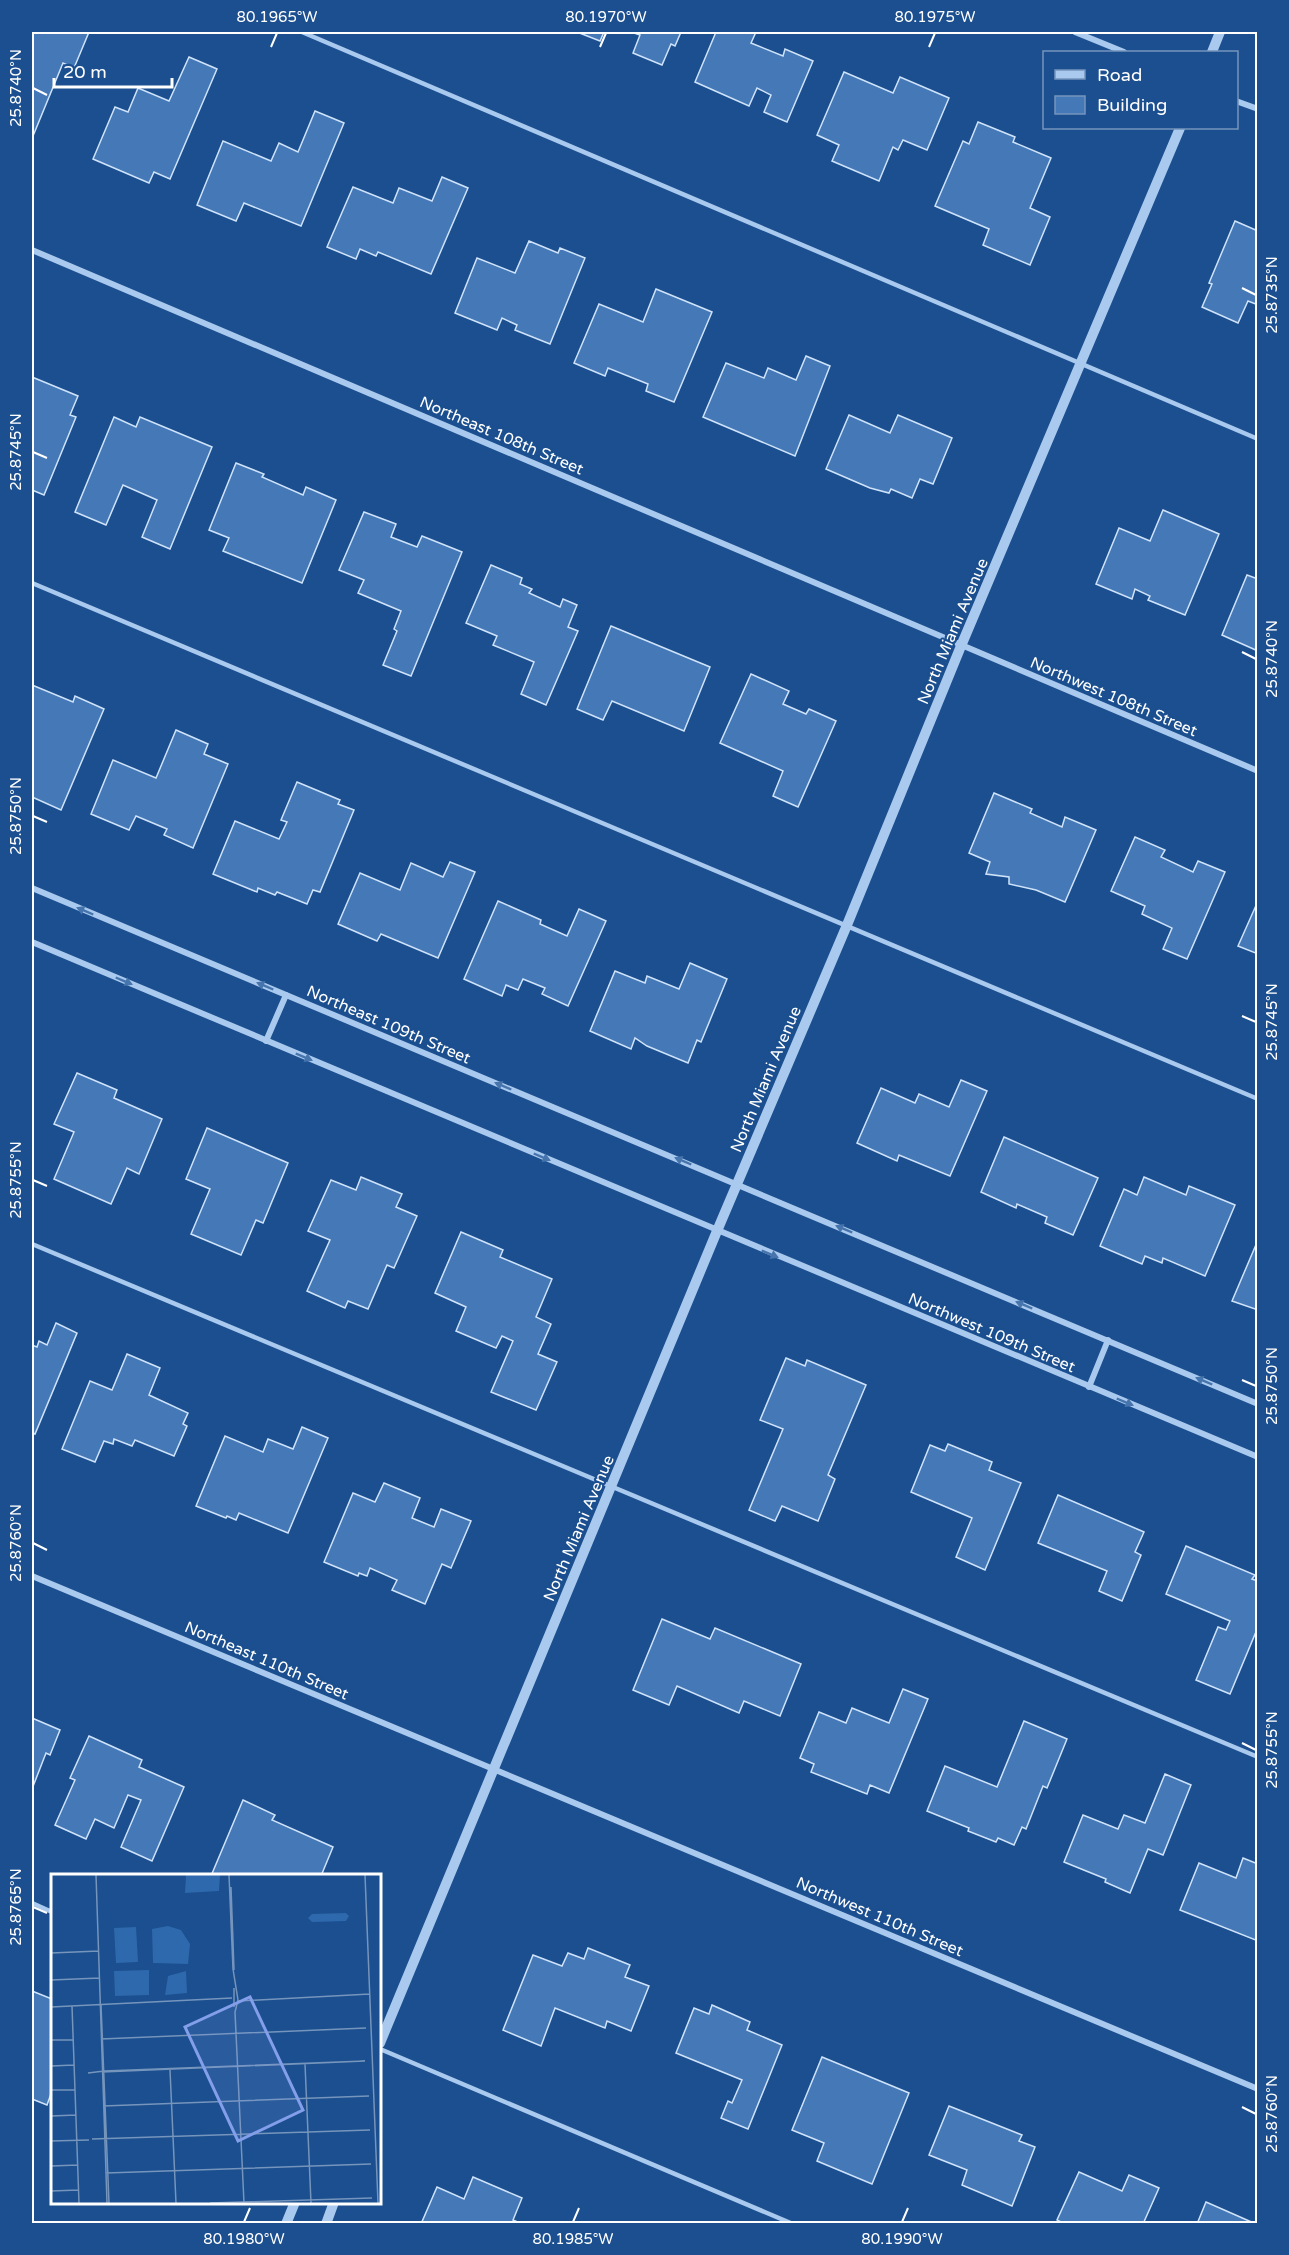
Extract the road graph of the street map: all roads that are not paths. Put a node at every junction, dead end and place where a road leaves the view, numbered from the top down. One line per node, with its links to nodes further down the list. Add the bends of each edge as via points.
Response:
1 (302, 32): 10 (lane)
2 (1075, 32): 4 (street)
3 (1220, 32): 5 (street)
4 (1122, 51)
5 (1212, 51)
6 (1238, 102): 7 (street)
7 (1257, 109)
8 (1180, 129): 10 (street, North Miami Avenue)
9 (32, 250): 13 (street, Northeast 108th Street)
10 (1080, 364): 11 (lane); 13 (street, North Miami Avenue)
11 (1257, 439)
12 (32, 583): 16 (lane)
13 (961, 646): 14 (street, Northwest 108th Street); 16 (street, North Miami Avenue)
14 (1257, 771)
15 (32, 888): 18 (street, Northeast 109th Street, one-way to 15)
16 (847, 925): 20 (lane); 21 (street, North Miami Avenue)
17 (32, 942): 19 (street, one-way to 19)
18 (286, 995): 19 (street); 21 (street, Northeast 109th Street, one-way to 18)
19 (266, 1041): 22 (street, one-way to 22)
20 (1257, 1099)
21 (736, 1184): 22 (street, North Miami Avenue); 24 (street, one-way to 21)
22 (717, 1231): 25 (street, Northwest 109th Street, one-way to 25); 28 (street, North Miami Avenue)
23 (32, 1244): 28 (lane)
24 (1108, 1340): 25 (street); 26 (street, one-way to 24)
25 (1089, 1387): 27 (street, Northwest 109th Street, one-way to 27)
26 (1257, 1404)
27 (1257, 1457)
28 (611, 1487): 30 (lane); 31 (street, North Miami Avenue)
29 (32, 1576): 31 (street, Northeast 110th Street)
30 (1257, 1757)
31 (492, 1769): 34 (street, North Miami Avenue); 36 (street, Northwest 110th Street)
32 (32, 1903): 33 (lane)
33 (51, 1912)
34 (381, 2041)
35 (381, 2049): 41 (lane)
36 (1257, 2089)
37 (294, 2204): 39 (street)
38 (333, 2204): 40 (street)
39 (285, 2223)
40 (326, 2223)
41 (793, 2223)

